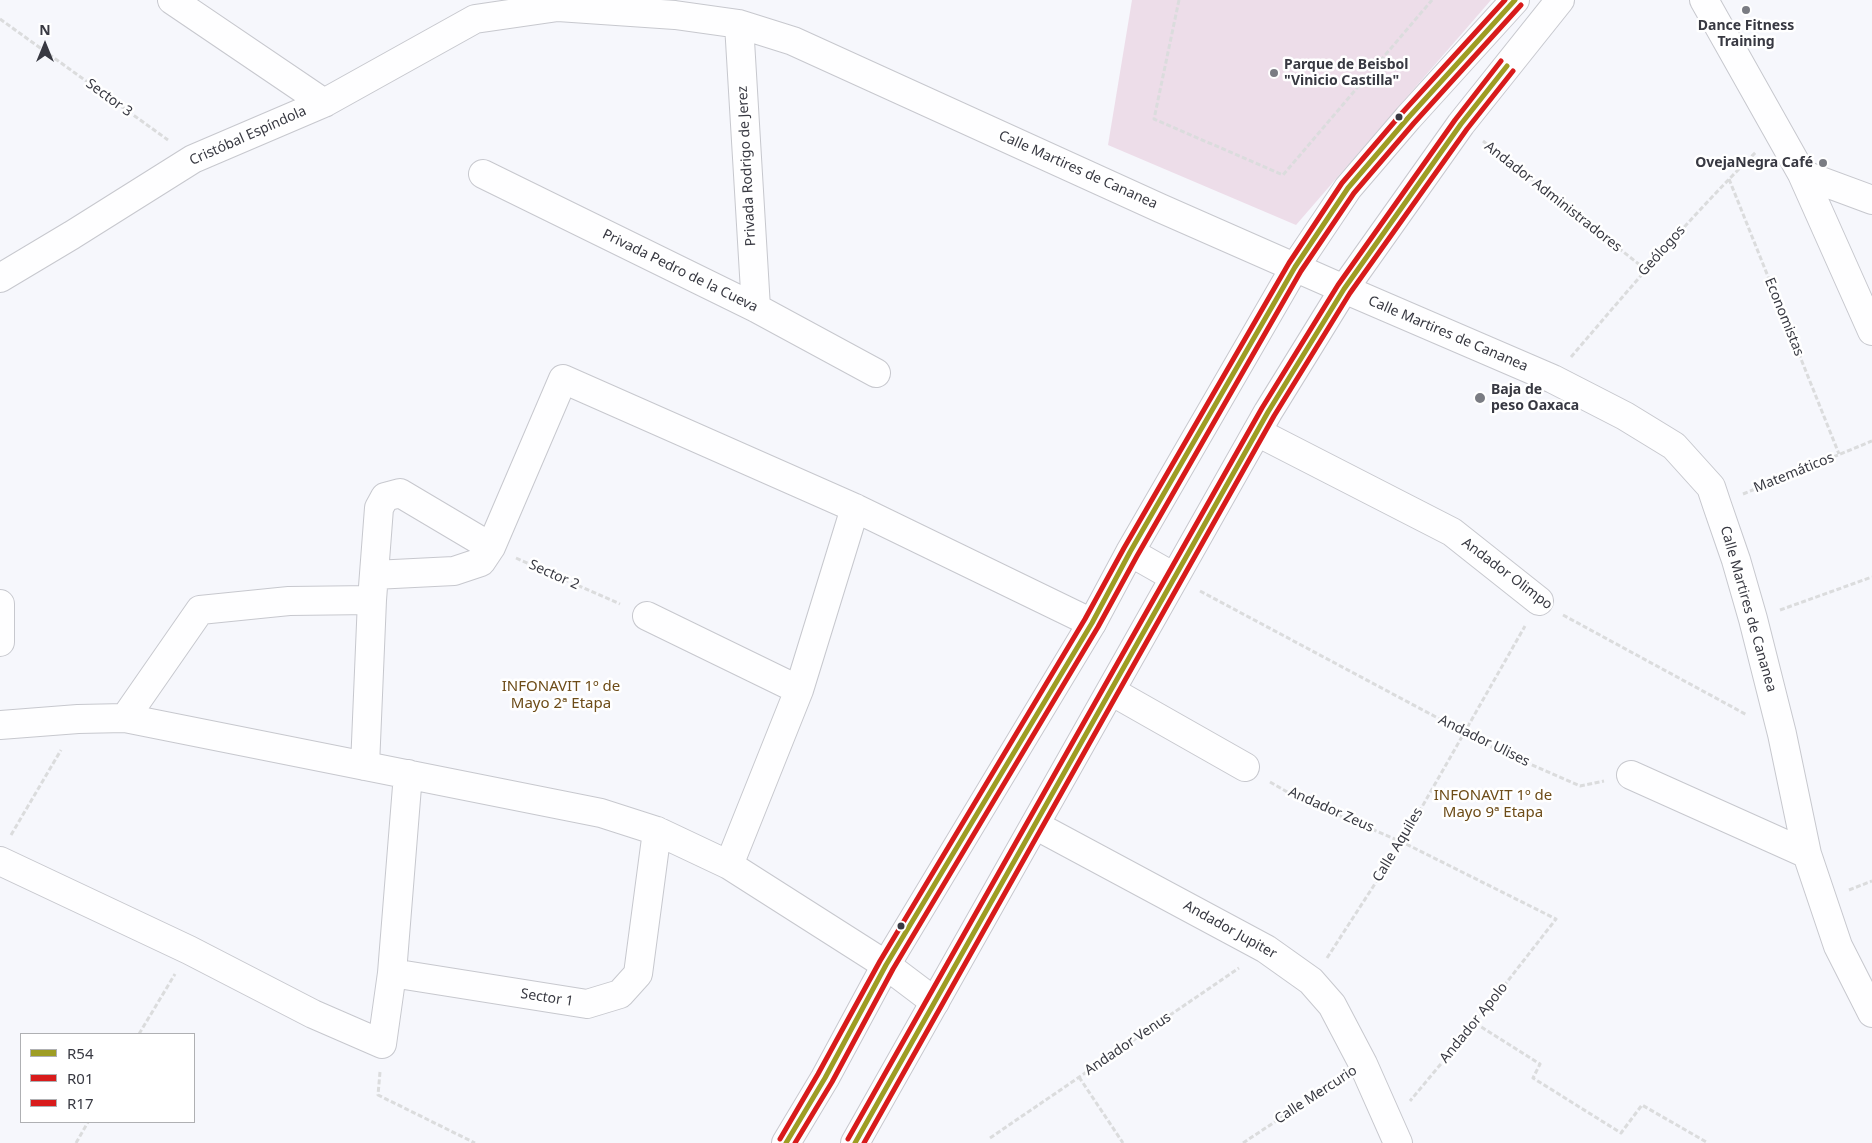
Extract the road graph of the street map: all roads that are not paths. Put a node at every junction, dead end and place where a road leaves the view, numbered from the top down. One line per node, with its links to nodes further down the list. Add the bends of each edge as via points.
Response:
1 (172, 0): 7 (street)
2 (1515, 0): 11 (street, via 1348,188)
3 (1560, 0): 13 (street, via 1461,124)
4 (1704, 0): 9 (street)
5 (480, 9): 6 (street, Calle Martires de Cananea, via 558,7 676,15); 7 (street, Cristóbal Espíndola)
6 (739, 24): 11 (street, Calle Martires de Cananea, via 793,41); 14 (street, Privada Rodrigo de Jerez)
7 (324, 102): 12 (street, Cristóbal Espíndola, via 193,158)
8 (482, 174): 14 (street, Privada Pedro de la Cueva)
9 (1802, 174): 10 (street); 15 (street)
10 (1872, 200)
11 (1295, 268): 13 (street, Calle Martires de Cananea); 20 (street)
12 (0, 278)
13 (1344, 289): 17 (street); 39 (street, Calle Martires de Cananea, via 1553,379 1626,416 1674,446 1711,488 1753,619)
14 (756, 308): 16 (street, Privada Pedro de la Cueva)
15 (1872, 331)
16 (876, 373)
17 (1257, 432): 21 (street); 23 (street, Andador Olimpo, via 1452,532)
18 (855, 508): 19 (street, via 563,380); 26 (street); 28 (street)
19 (491, 547): 22 (street, via 481,562); 22 (street, via 400,493 385,497 379,508)
20 (1130, 552): 21 (street); 26 (street)
21 (1174, 577): 29 (street)
22 (373, 588): 30 (street, via 200,610); 32 (street)
23 (1539, 601)
24 (0, 604): 27 (street)
25 (647, 616): 28 (street)
26 (1092, 623): 41 (street)
27 (0, 642)
28 (799, 690): 40 (street)
29 (1111, 691): 33 (street); 36 (street)
30 (125, 718): 31 (street); 32 (street)
31 (0, 725)
32 (365, 766): 34 (street)
33 (1245, 767)
34 (408, 774): 37 (street, via 601,813); 42 (street)
35 (1631, 775): 39 (street)
36 (1035, 825): 43 (street); 45 (street, Andador Jupiter, via 1266,949 1312,981 1332,1005)
37 (657, 831): 40 (street); 42 (street, Sector 1, via 638,974 620,994 587,1004)
38 (5, 849): 42 (street, via 313,1014 382,1044)
39 (1808, 854): 44 (street, Calle Martires de Cananea, via 1838,946)
40 (729, 865): 41 (street)
41 (886, 964): 43 (street); 46 (street)
42 (392, 973)
43 (935, 1002): 47 (street)
44 (1872, 1013)
45 (1394, 1134)
46 (786, 1143)
47 (855, 1143)

